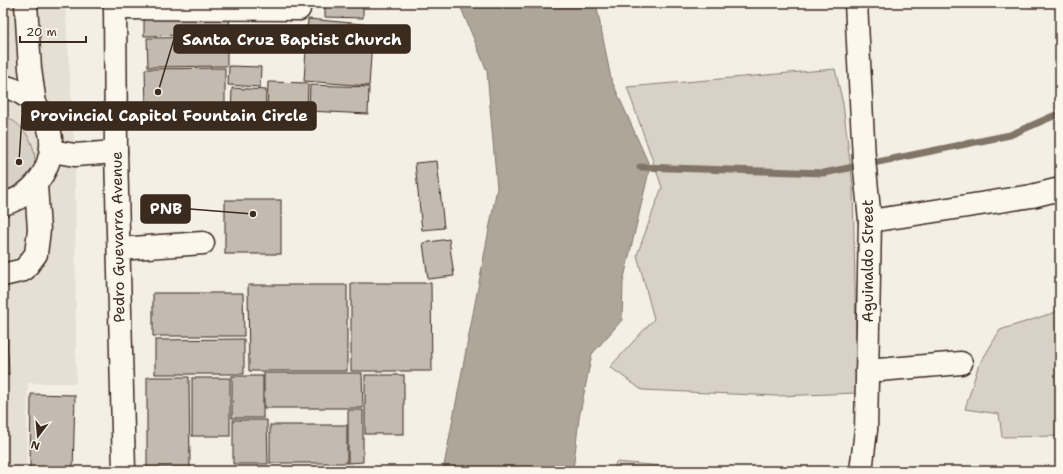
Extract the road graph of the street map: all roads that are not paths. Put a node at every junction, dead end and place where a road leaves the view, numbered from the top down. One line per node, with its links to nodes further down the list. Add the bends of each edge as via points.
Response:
1 (26, 3): 6 (street)
2 (856, 3): 12 (street, Aguinaldo Street, via 864,159)
3 (115, 6): 4 (street); 8 (street, Pedro Guevarra Avenue)
4 (299, 9)
5 (3, 86): 6 (street, via 25,95)
6 (35, 104): 7 (street, via 48,126)
7 (51, 151): 8 (street, via 75,156); 9 (street, via 48,164)
8 (116, 152): 14 (street, Pedro Guevarra Avenue)
9 (36, 185): 11 (street, via 16,200); 15 (street, via 39,230 36,254 24,270)
10 (1060, 189): 12 (street, via 1032,196)
11 (3, 204)
12 (870, 221): 17 (street, Aguinaldo Street)
13 (203, 243): 14 (street)
14 (119, 249): 18 (street, Pedro Guevarra Avenue)
15 (3, 274)
16 (961, 363): 17 (street)
17 (867, 371): 19 (street, Aguinaldo Street, via 866,430)
18 (124, 471)
19 (861, 471)

